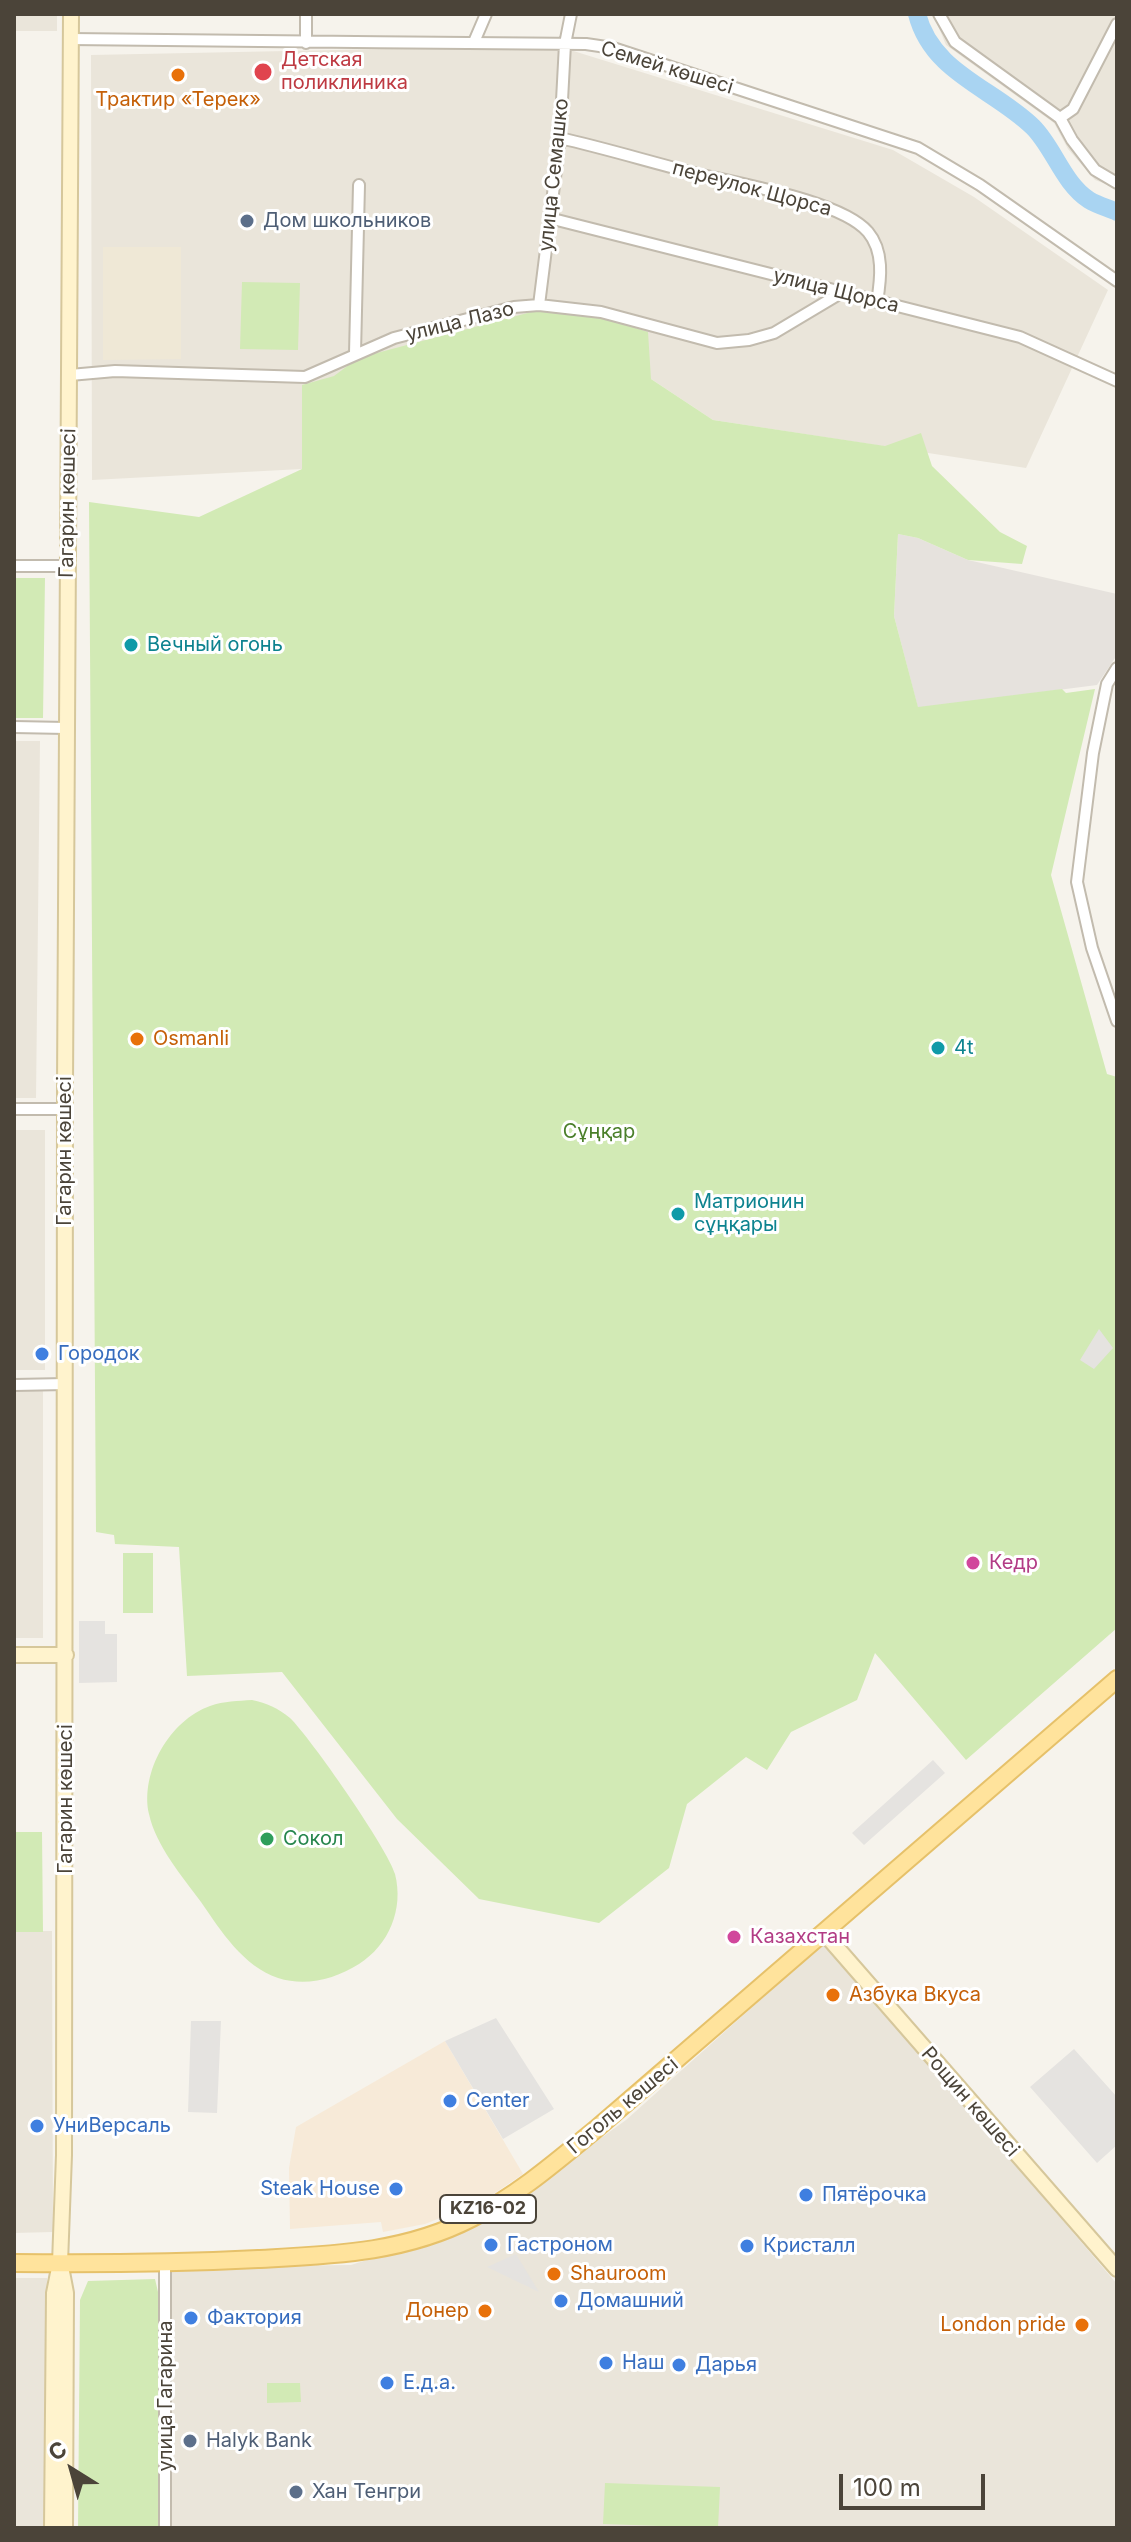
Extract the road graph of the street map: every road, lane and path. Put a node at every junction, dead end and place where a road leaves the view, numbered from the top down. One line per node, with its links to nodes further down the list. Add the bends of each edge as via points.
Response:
1 (71, 14): 7 (street)
2 (306, 14): 9 (street)
3 (486, 14): 8 (street)
4 (571, 14): 10 (street, улица Семашко)
5 (939, 14): 11 (street, via 955,42)
6 (1117, 24): 11 (street, via 1073,109)
7 (70, 39): 9 (street, Семей көшесі); 21 (street, Гагарин көшесі)
8 (474, 42): 9 (street, Семей көшесі); 10 (street, Семей көшесі)
9 (306, 43)
10 (565, 44): 12 (street, улица Семашко); 16 (street, Семей көшесі, via 643,56 918,148)
11 (1060, 118): 13 (street, via 1095,170)
12 (560, 138): 15 (street, улица Семашко); 18 (street, переулок Щорса, via 782,194 851,217 878,249)
13 (1117, 183)
14 (359, 185): 20 (street)
15 (549, 218): 17 (street, улица Щорса); 19 (street, улица Семашко)
16 (1117, 281)
17 (841, 293): 18 (street, улица Щорса); 19 (street, улица Лазо, via 774,333 717,343 601,312)
18 (877, 302): 22 (street, улица Щорса, via 1020,337)
19 (539, 305): 20 (street, улица Лазо, via 394,338)
20 (355, 353): 21 (street, улица Лазо, via 305,377 115,371)
21 (70, 375): 24 (street, Гагарин көшесі)
22 (1117, 381)
23 (14, 566): 24 (street)
24 (67, 566): 27 (street, Гагарин көшесі)
25 (1117, 668): 28 (street, via 1107,684 1095,740 1077,882)
26 (14, 727): 27 (street)
27 (66, 728): 30 (street, Гагарин көшесі)
28 (1117, 1021)
29 (14, 1109): 30 (street)
30 (65, 1109): 31 (street, Гагарин көшесі)
31 (66, 1384): 32 (street); 34 (street, Гагарин көшесі)
32 (14, 1385)
33 (14, 1655): 34 (street)
34 (66, 1655): 38 (street, Гагарин көшесі)
35 (1117, 1679): 36 (main road, Гоголь көшесі / KZ16-02)
36 (825, 1934): 39 (main road, Гоголь көшесі / KZ16-02, via 542,2173 471,2219 364,2253); 40 (street, Рощин көшесі)
37 (14, 2263): 38 (main road, Гоголь көшесі)
38 (60, 2263): 39 (main road, Гоголь көшесі / KZ16-02); 41 (street, Гагарин көшесі, via 54,2293); 42 (street, Гагарин көшесі, via 66,2293)
39 (165, 2263): 43 (street, улица Гагарина)
40 (1117, 2269)
41 (52, 2528)
42 (65, 2528)
43 (165, 2528)

